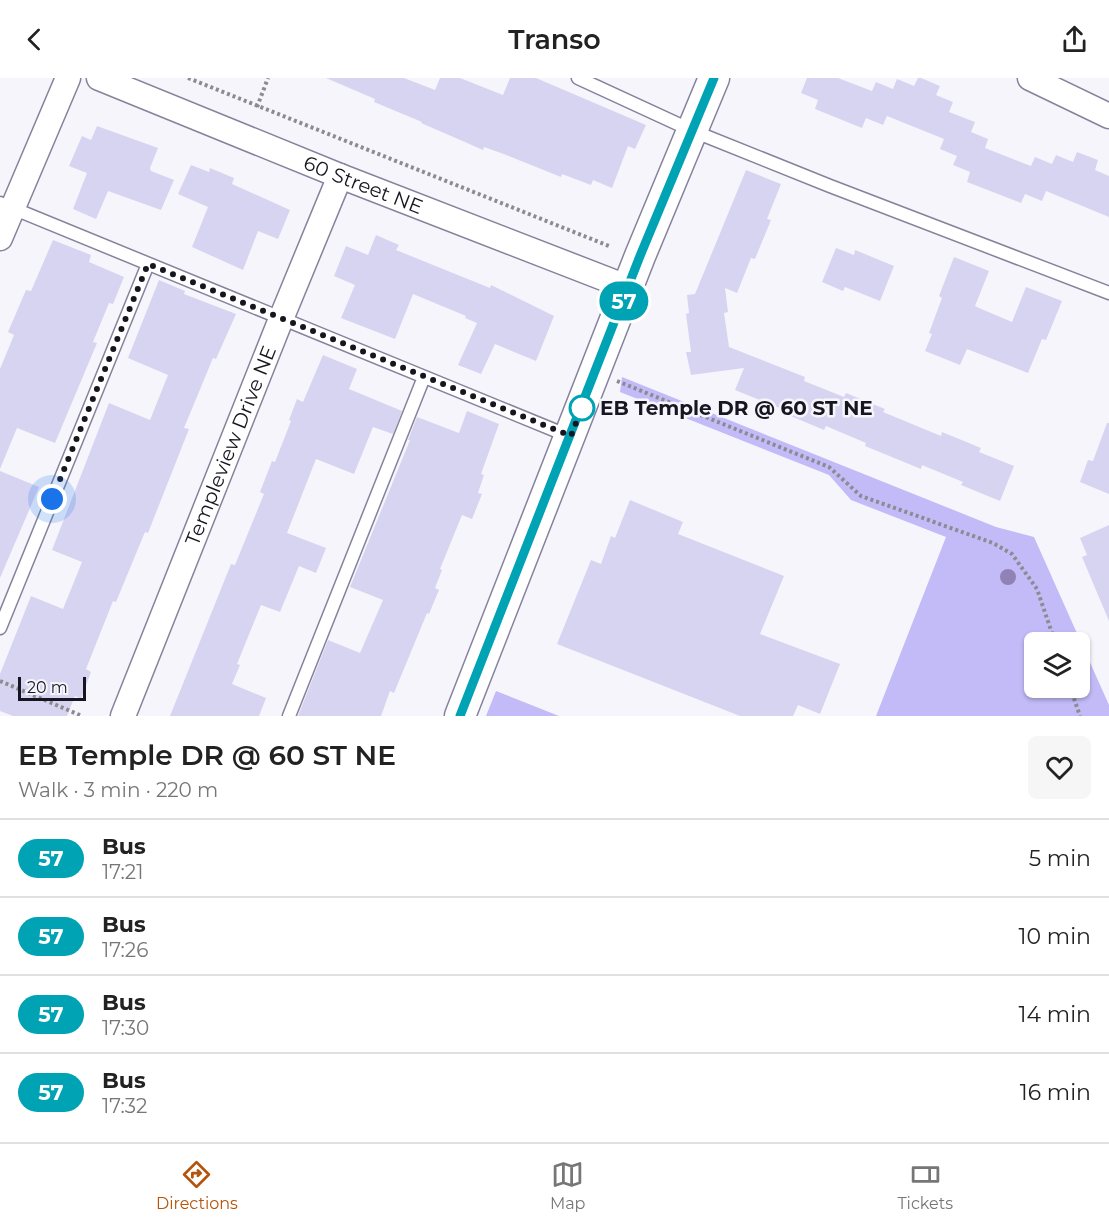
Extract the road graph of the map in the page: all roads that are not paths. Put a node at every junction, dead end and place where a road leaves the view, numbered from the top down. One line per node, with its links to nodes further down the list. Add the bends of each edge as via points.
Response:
1 (68, 78): 9 (street)
2 (99, 78): 8 (street, 60 Street NE)
3 (578, 78): 7 (lane)
4 (714, 78): 7 (street)
5 (1031, 78): 6 (street)
6 (1109, 116)
7 (693, 131): 12 (street); 13 (lane)
8 (340, 176): 12 (street, 60 Street NE); 14 (street, Templeview Drive NE)
9 (6, 206): 10 (street); 11 (lane)
10 (0, 238)
11 (148, 264): 14 (lane); 17 (lane)
12 (629, 288): 16 (street)
13 (1109, 293)
14 (281, 319): 15 (lane); 18 (street, Templeview Drive NE)
15 (424, 377): 16 (lane); 19 (lane)
16 (571, 436): 20 (street)
17 (0, 628)
18 (123, 716)
19 (289, 716)
20 (460, 716)

